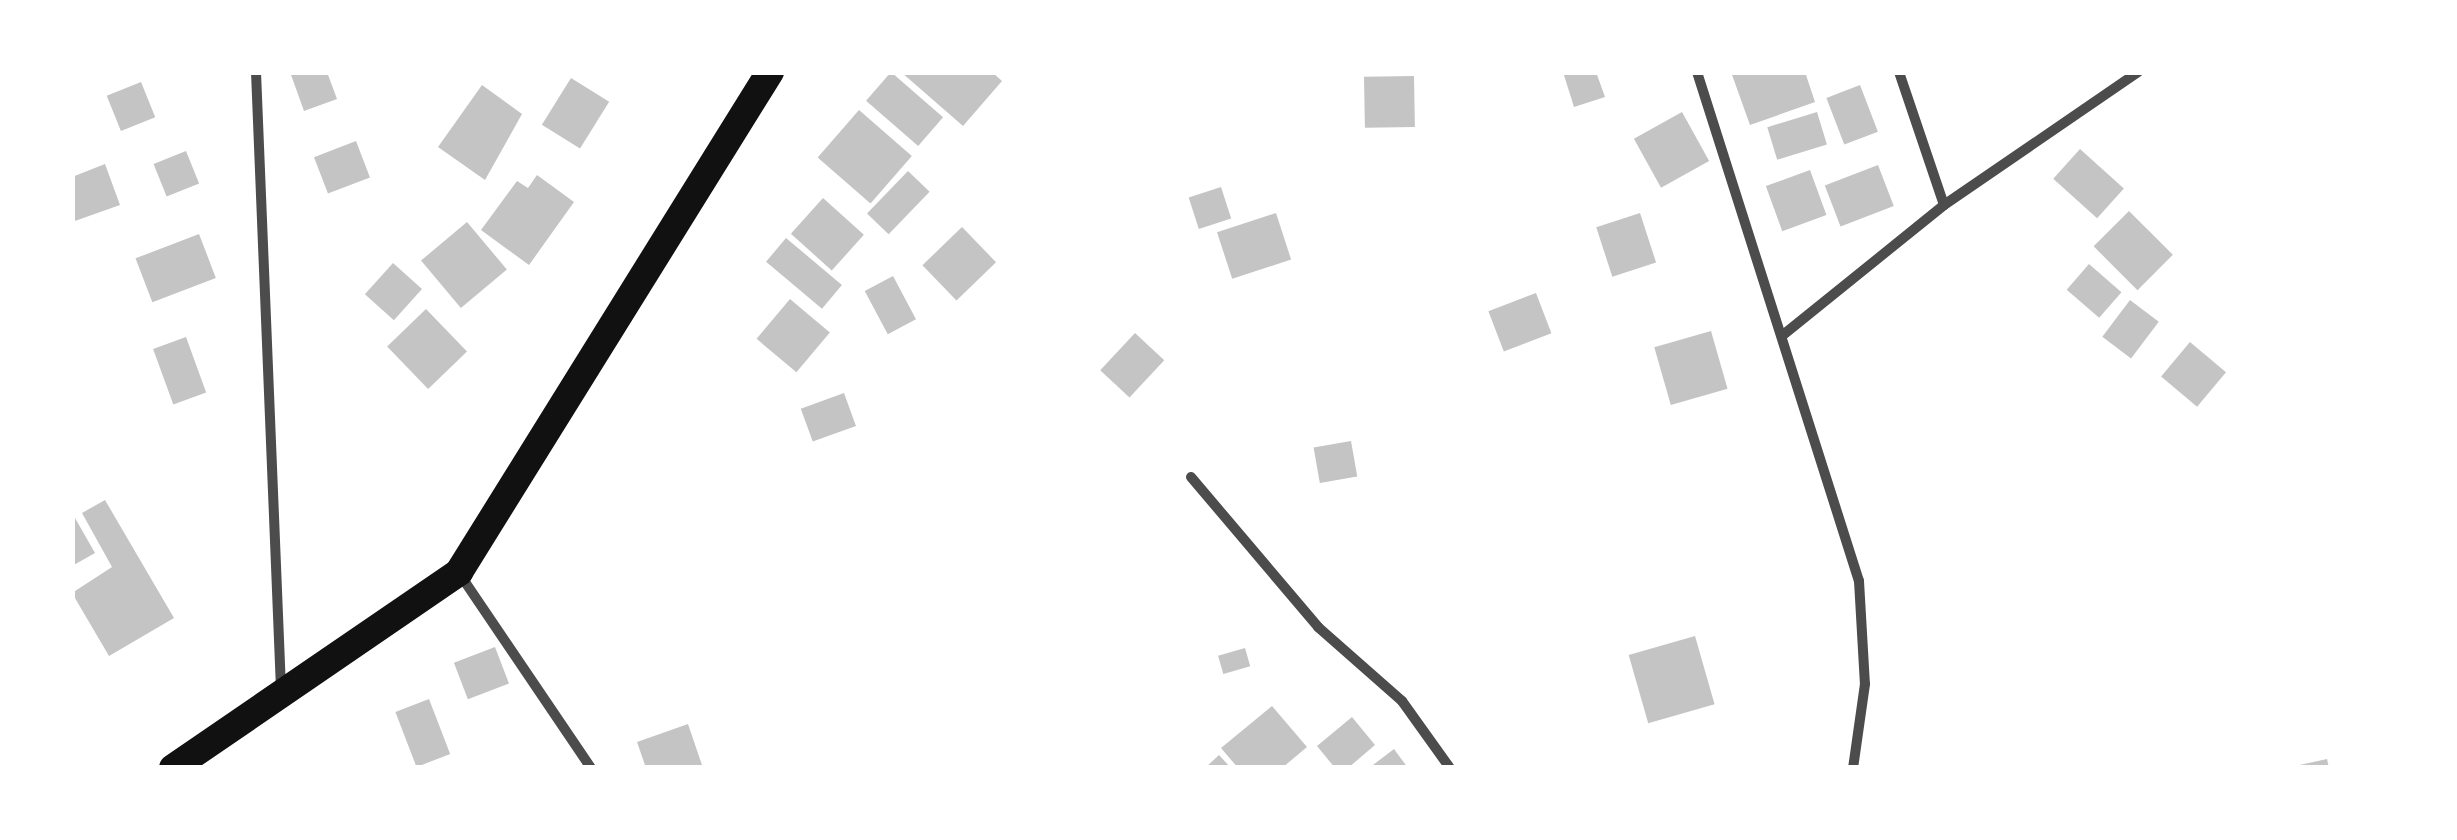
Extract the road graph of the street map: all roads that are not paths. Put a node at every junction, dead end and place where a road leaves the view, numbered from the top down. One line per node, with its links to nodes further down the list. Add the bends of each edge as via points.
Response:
1 (256, 72): 10 (street)
2 (770, 72): 9 (highway)
3 (1697, 72): 7 (street)
4 (1899, 72): 6 (street)
5 (2138, 72): 6 (street)
6 (1944, 205): 7 (street)
7 (1783, 335): 14 (street, via 1858,581 1864,684)
8 (1191, 477): 13 (street, via 1318,627 1402,701)
9 (459, 572): 10 (highway); 12 (street)
10 (282, 694): 11 (highway)
11 (174, 768)
12 (591, 768)
13 (1450, 768)
14 (1853, 768)

